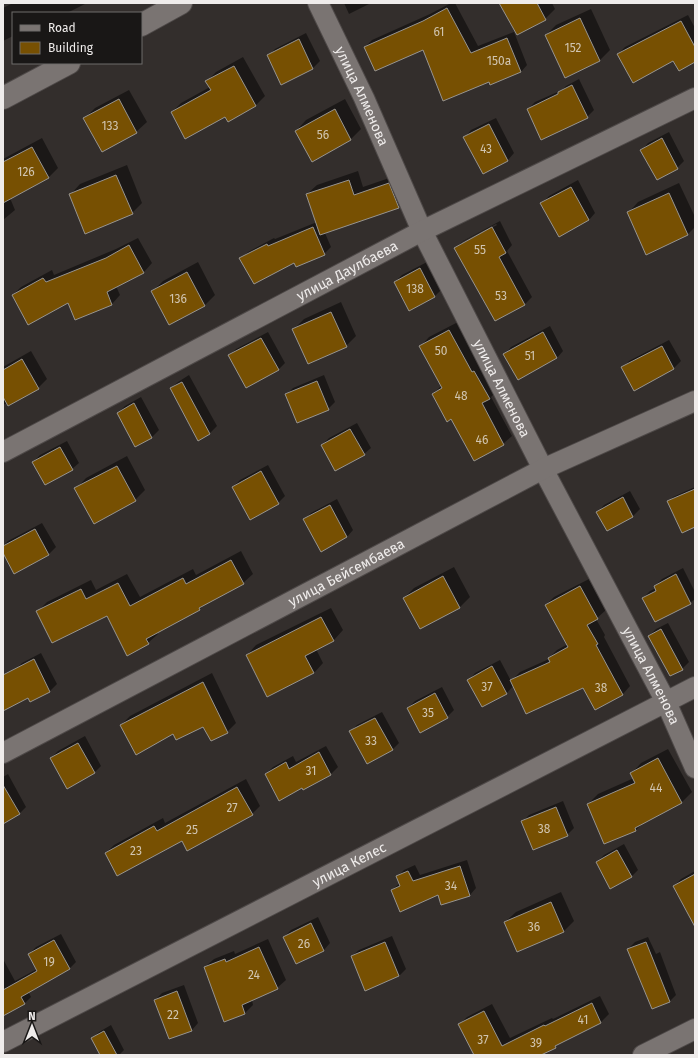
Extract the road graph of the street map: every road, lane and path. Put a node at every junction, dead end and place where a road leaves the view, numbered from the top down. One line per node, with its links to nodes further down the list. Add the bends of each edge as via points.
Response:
1 (181, 3): 3 (street)
2 (318, 3): 7 (street, улица Алменова, via 364,98)
3 (142, 24)
4 (67, 64): 5 (street)
5 (3, 98)
6 (695, 98): 7 (street, улица Даулбаева)
7 (422, 231): 9 (street, улица Даулбаева); 10 (street, улица Алменова)
8 (695, 401): 10 (street, улица Бейсембаева)
9 (3, 452)
10 (543, 469): 12 (street, улица Алменова); 13 (street, улица Бейсембаева)
11 (695, 687): 12 (street, улица Келес)
12 (666, 702): 14 (street, улица Алменова); 16 (street, улица Келес)
13 (3, 753)
14 (695, 768)
15 (695, 1029): 17 (street)
16 (3, 1042)
17 (643, 1055)

